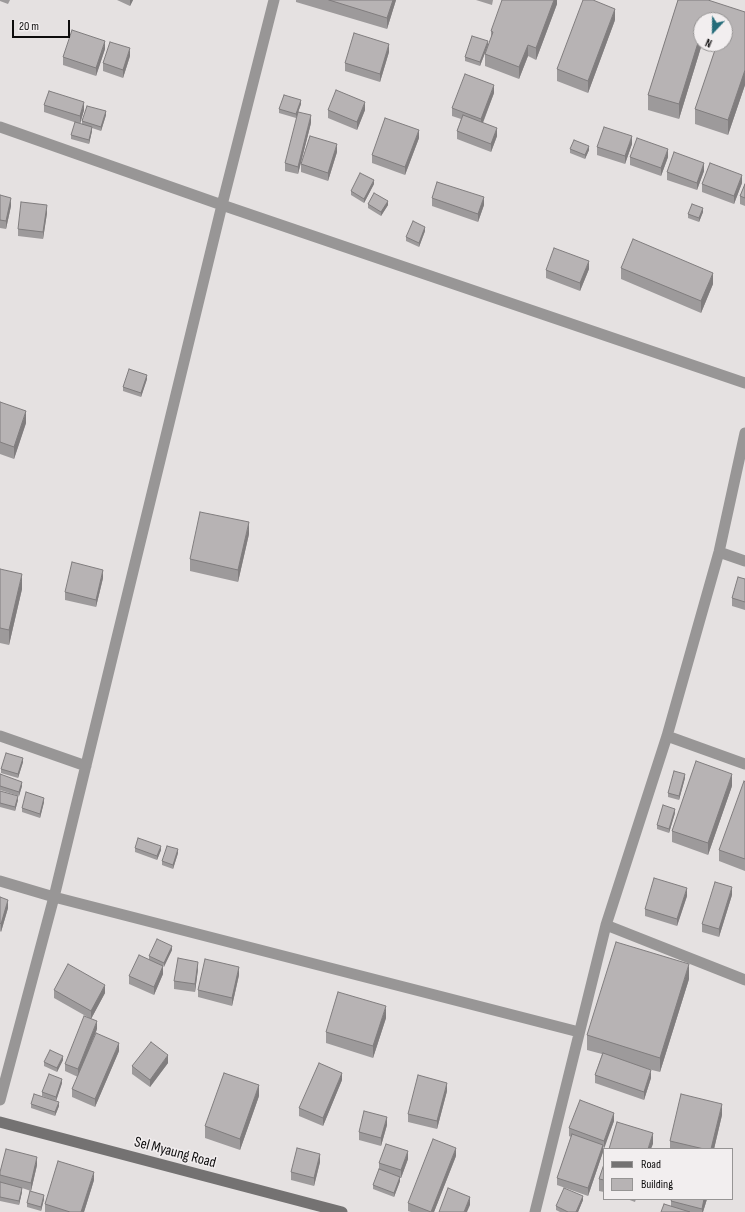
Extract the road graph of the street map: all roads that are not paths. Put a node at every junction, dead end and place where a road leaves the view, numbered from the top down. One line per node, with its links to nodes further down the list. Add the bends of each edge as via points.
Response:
1 (274, 0): 3 (street)
2 (0, 127): 3 (street)
3 (222, 205): 4 (street); 11 (street)
4 (745, 383)
5 (745, 434): 6 (street)
6 (719, 552): 7 (street); 9 (street)
7 (745, 561)
8 (0, 736): 11 (street)
9 (667, 736): 10 (street); 14 (street)
10 (745, 764)
11 (86, 766): 13 (street)
12 (0, 881): 13 (street)
13 (54, 897): 16 (street); 17 (street)
14 (606, 925): 15 (street); 16 (street)
15 (745, 980)
16 (579, 1032): 20 (street)
17 (0, 1100)
18 (0, 1122): 19 (main road, Sel Myaung Road)
19 (342, 1212)
20 (535, 1212)

